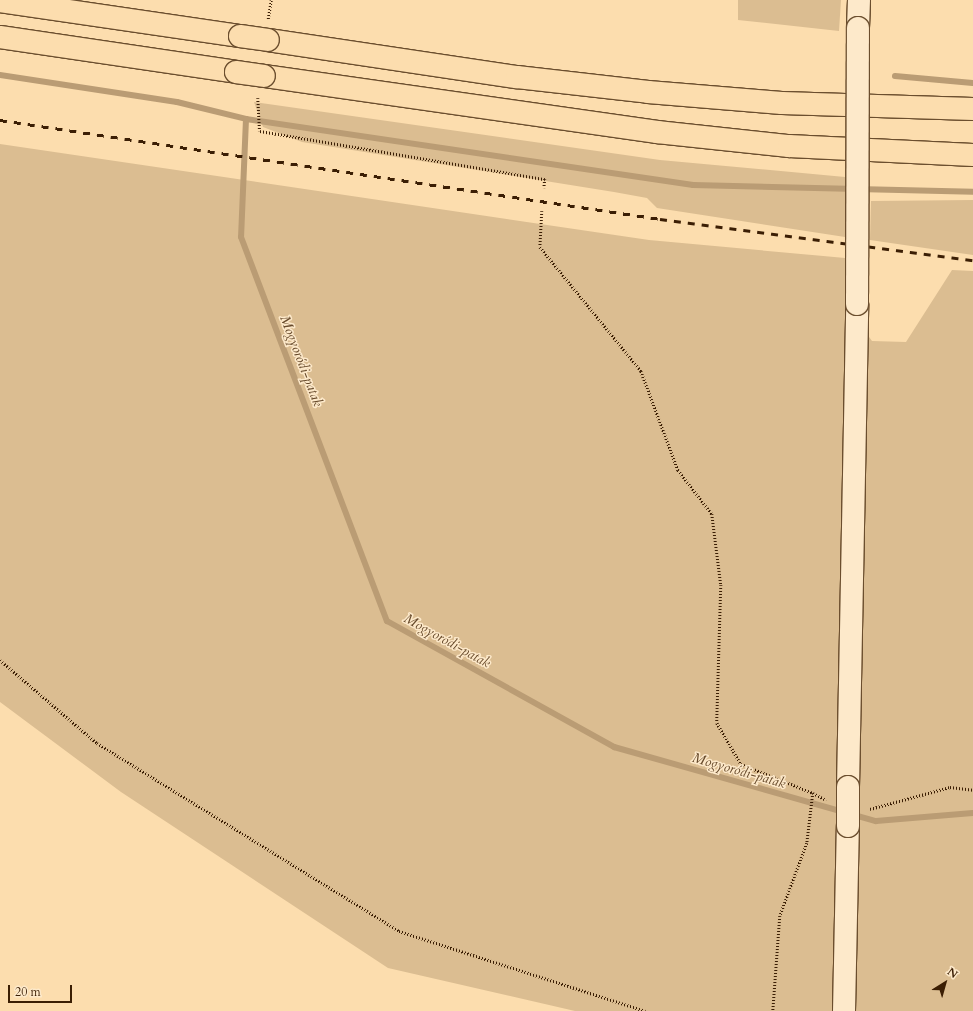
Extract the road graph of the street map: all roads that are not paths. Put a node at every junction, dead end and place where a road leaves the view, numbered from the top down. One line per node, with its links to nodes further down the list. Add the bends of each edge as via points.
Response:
1 (859, 0): 6 (street, bridge, via 857,304)
2 (0, 1): 4 (highway, bridge, via 240,36 268,30 517,77 648,92 782,103)
3 (0, 37): 5 (highway, bridge, via 664,133 789,146)
4 (973, 110)
5 (973, 155)
6 (844, 1011)

